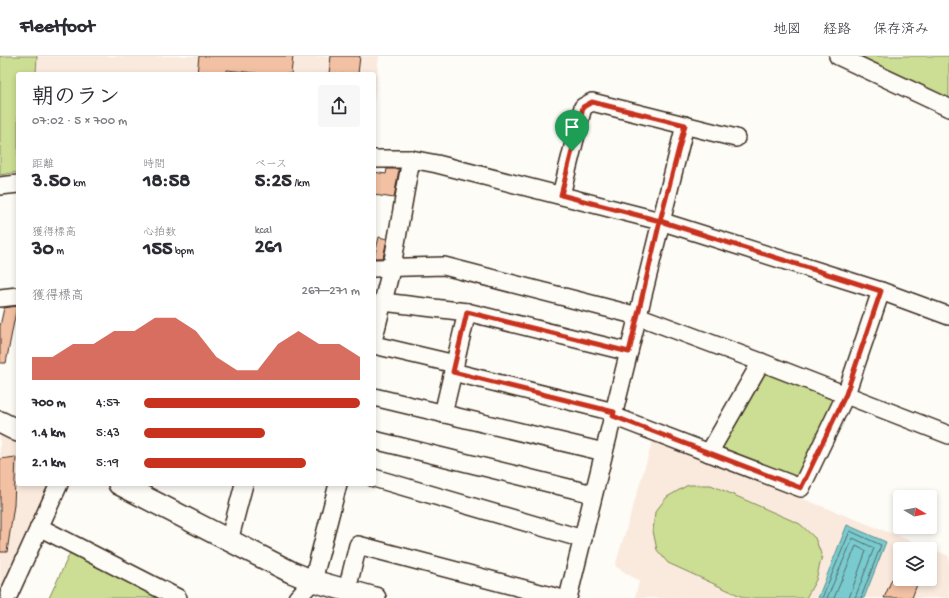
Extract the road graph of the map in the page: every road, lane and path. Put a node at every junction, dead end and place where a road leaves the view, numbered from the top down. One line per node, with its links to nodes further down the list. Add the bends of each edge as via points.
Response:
1 (838, 56): 2 (street)
2 (949, 108)
3 (685, 125): 4 (street); 9 (street, via 592,102 583,107); 10 (street)
4 (736, 138)
5 (376, 159): 6 (street)
6 (411, 159): 9 (street); 11 (street)
7 (16, 184): 8 (street)
8 (0, 186)
9 (561, 195): 10 (street)
10 (660, 221): 13 (street); 18 (street)
11 (392, 266): 12 (street); 16 (street); 18 (street, via 444,266)
12 (376, 268)
13 (881, 291): 19 (street); 25 (street)
14 (16, 296): 15 (street)
15 (0, 298)
16 (383, 302): 17 (street); 20 (street)
17 (467, 312): 22 (street); 24 (street)
18 (638, 316): 22 (street); 23 (street)
19 (949, 316)
20 (376, 329)
21 (376, 346): 24 (street)
22 (629, 352): 28 (street)
23 (761, 362): 25 (street); 34 (street)
24 (454, 368): 27 (street); 28 (street)
25 (846, 394): 31 (street); 34 (street, via 801,488)
26 (376, 398): 27 (street)
27 (443, 414): 33 (street)
28 (614, 414): 33 (street); 34 (street)
29 (0, 422): 30 (street)
30 (16, 430)
31 (949, 435)
32 (376, 440): 40 (street)
33 (604, 452): 40 (street)
34 (709, 453)
35 (376, 479): 42 (street)
36 (58, 486): 41 (street)
37 (123, 486): 43 (street)
38 (243, 486): 43 (street)
39 (337, 486): 44 (street)
40 (593, 494): 42 (street)
41 (39, 527): 46 (street); 47 (street)
42 (583, 539): 51 (street)
43 (228, 541): 44 (street)
44 (313, 581): 45 (street); 48 (street)
45 (347, 590): 49 (street); 50 (street, via 358,544)
46 (8, 594)
47 (178, 598)
48 (297, 598)
49 (375, 598)
50 (559, 598)
51 (568, 598)

